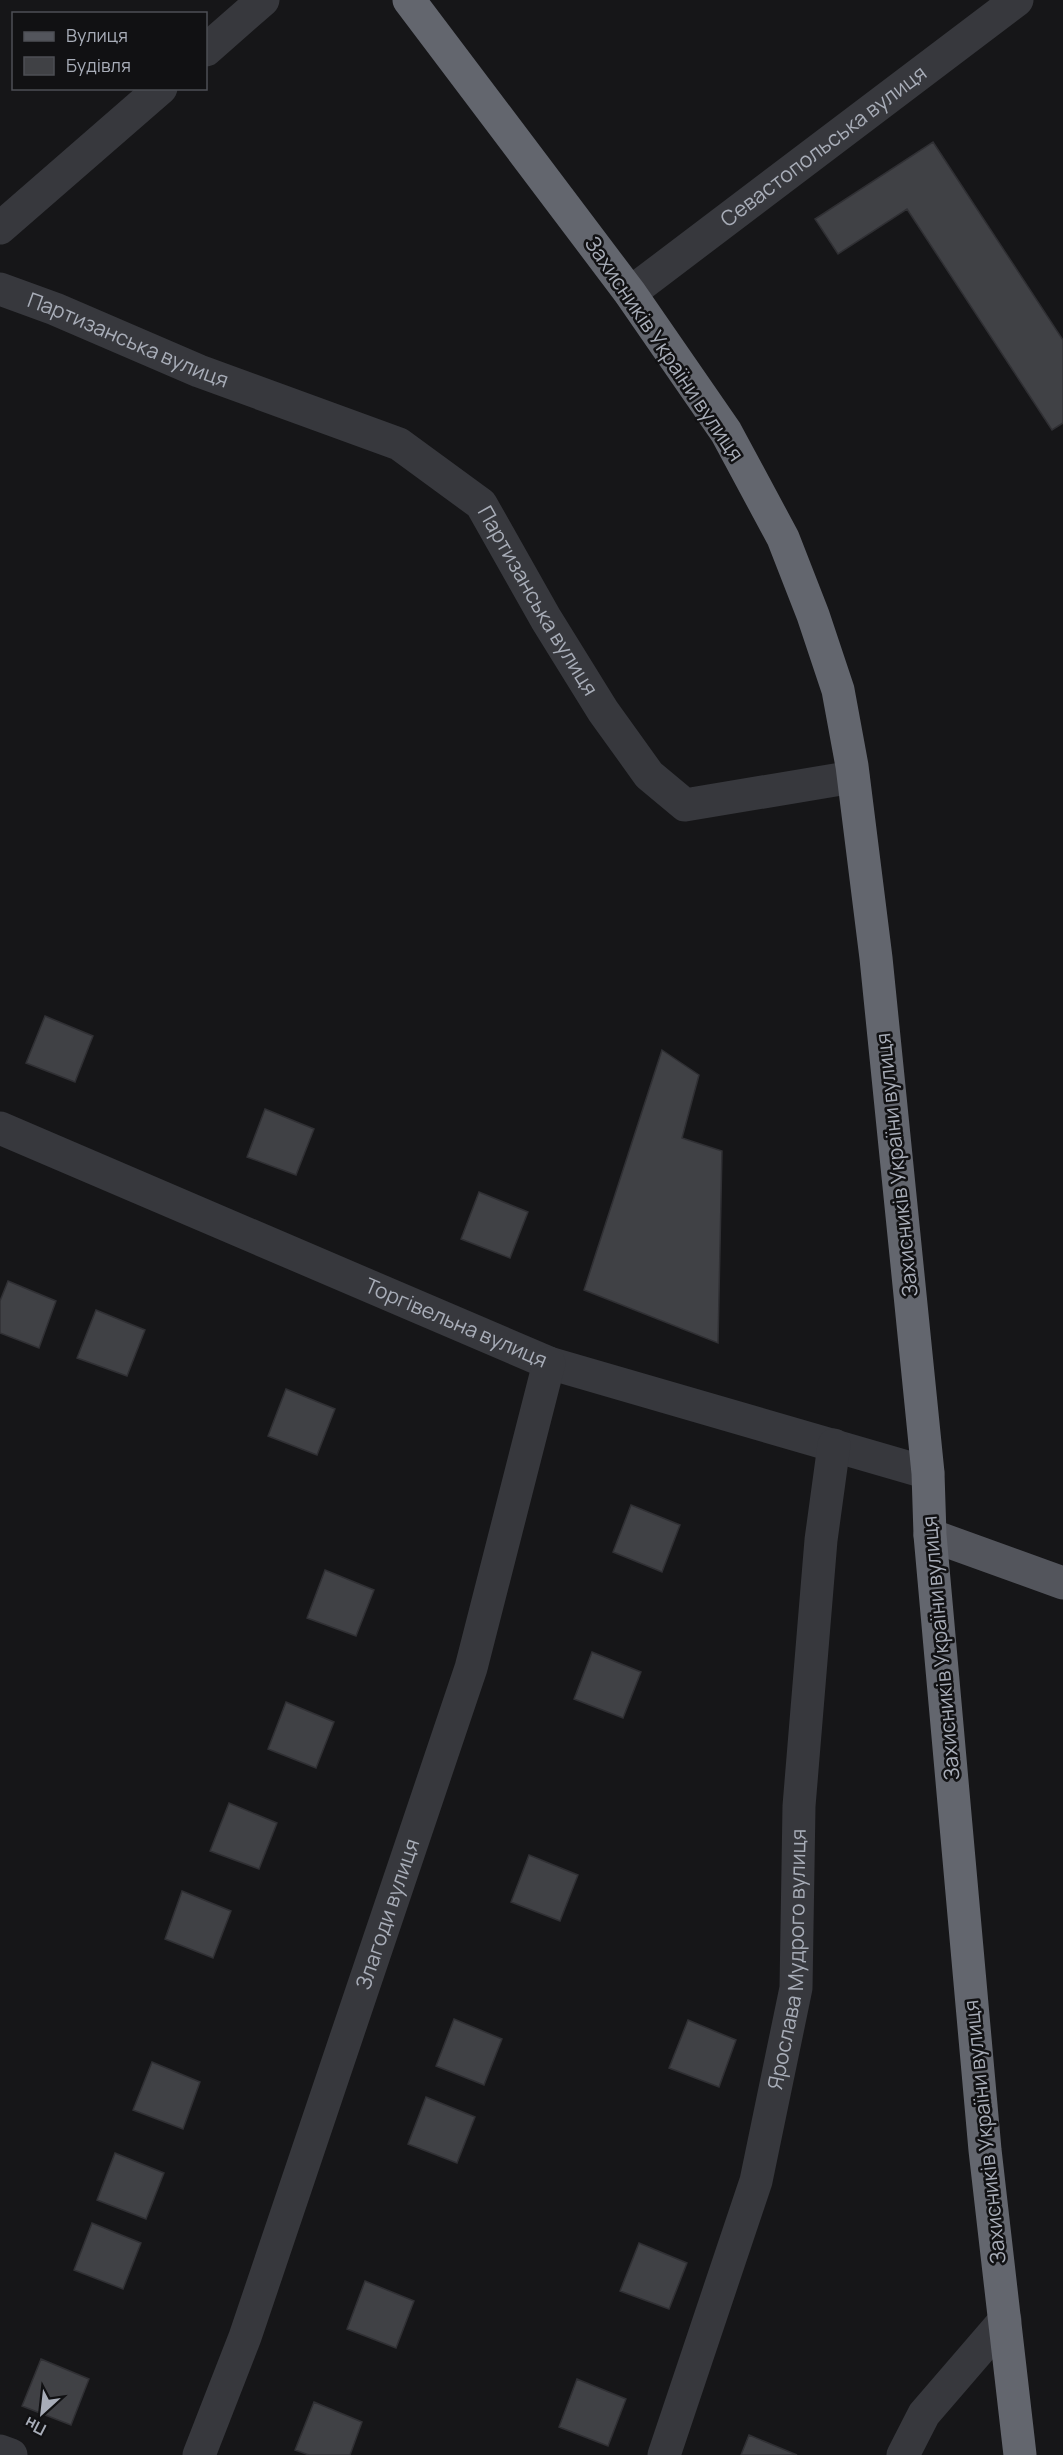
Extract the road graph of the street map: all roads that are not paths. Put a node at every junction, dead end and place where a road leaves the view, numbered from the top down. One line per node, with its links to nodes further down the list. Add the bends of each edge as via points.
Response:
1 (263, 0): 4 (street)
2 (409, 0): 8 (highway, Захисників України вулиця)
3 (1017, 0): 8 (street, Севастопольська вулиця)
4 (207, 49)
5 (159, 90): 6 (street)
6 (0, 228)
7 (0, 289): 9 (street, Партизанська вулиця, via 199,371 399,444 481,504 603,711 648,775 685,805)
8 (630, 293): 9 (highway, Захисників України вулиця, via 726,432 783,538 838,690)
9 (853, 777): 13 (highway, Захисників України вулиця, via 876,957)
10 (0, 1128): 11 (street, Торгівельна вулиця)
11 (549, 1363): 12 (street, Торгівельна вулиця); 19 (street, Злагоди вулиця, via 471,1668 245,2337)
12 (834, 1446): 13 (street, Торгівельна вулиця); 20 (street, Ярослава Мудрого вулиця, via 821,1540 799,1806 796,1988 756,2181)
13 (928, 1473): 14 (highway, Захисників України вулиця)
14 (930, 1535): 15 (main road); 16 (highway, Захисників України вулиця, via 985,2150)
15 (1063, 1583)
16 (1005, 2320): 21 (street, via 924,2414); 22 (highway, Захисників України вулиця)
17 (0, 2451): 18 (street)
18 (11, 2455)
19 (199, 2455)
20 (664, 2455)
21 (903, 2455)
22 (1020, 2455)

